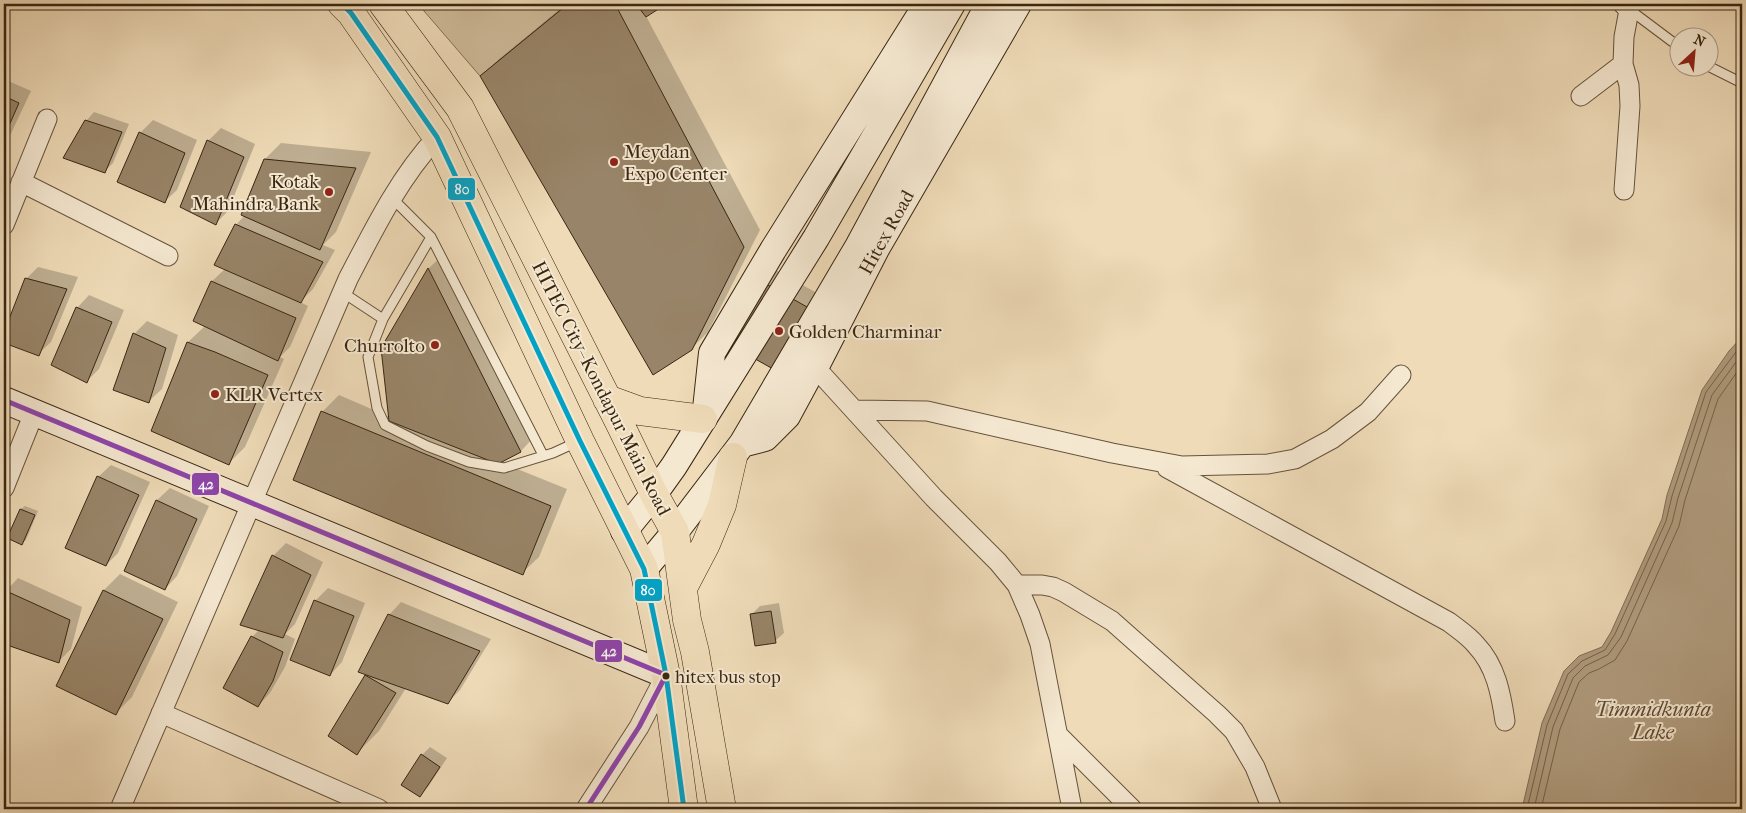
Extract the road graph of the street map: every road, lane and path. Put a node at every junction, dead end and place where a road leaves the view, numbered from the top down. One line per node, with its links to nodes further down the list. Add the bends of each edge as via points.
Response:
1 (342, 4): 14 (main road, HITEC City–Kondapur Main Road)
2 (383, 4): 19 (main road, HITEC City–Kondapur Main Road, via 460,108)
3 (927, 4): 31 (street, via 712,353)
4 (952, 4): 31 (street, via 816,238)
5 (989, 4): 33 (street, Hitex Road, via 859,244)
6 (1018, 4): 25 (street, Hitex Road, via 876,249)
7 (1626, 7): 8 (lane); 9 (street)
8 (1668, 38)
9 (1623, 64): 12 (street); 16 (street, via 1630,84)
10 (1718, 71): 11 (lane)
11 (1742, 83)
12 (1581, 96)
13 (47, 119): 15 (street)
14 (437, 137): 17 (street); 21 (main road, HITEC City–Kondapur Main Road)
15 (21, 182): 18 (street); 22 (street)
16 (1624, 190)
17 (393, 198): 20 (lane); 23 (street)
18 (4, 225)
19 (524, 234): 21 (main road); 27 (main road, HITEC City–Kondapur Main Road)
20 (431, 237): 24 (lane); 34 (lane)
21 (492, 252): 32 (main road, HITEC City–Kondapur Main Road)
22 (168, 256)
23 (342, 292): 24 (lane); 38 (street)
24 (383, 319): 34 (lane, via 368,357 376,408 385,426 469,462 504,468)
25 (814, 366): 29 (street); 33 (street, Hitex Road, via 787,416 765,438)
26 (1401, 375): 35 (street, via 1368,412 1332,439 1295,459 1268,464 1182,466)
27 (607, 399): 31 (main road, via 640,411); 37 (main road, HITEC City–Kondapur Main Road)
28 (4, 400): 30 (street)
29 (855, 410): 35 (street, via 927,411); 42 (street)
30 (34, 413): 36 (street); 38 (street)
31 (704, 417): 37 (street)
32 (580, 441): 34 (lane); 39 (main road, HITEC City–Kondapur Main Road)
33 (738, 451): 40 (street, Hitex Road); 43 (main road, via 722,505)
34 (543, 455)
35 (1159, 463): 46 (street, via 1449,622 1477,645 1492,669 1500,689)
36 (4, 488)
37 (654, 494): 39 (street); 40 (main road, HITEC City–Kondapur Main Road)
38 (251, 502): 44 (street); 45 (street)
39 (624, 531): 41 (main road, HITEC City–Kondapur Main Road)
40 (675, 532): 41 (street, Hitex Road); 43 (main road, HITEC City–Kondapur Main Road)
41 (644, 569): 44 (main road, HITEC City–Kondapur Main Road)
42 (1017, 585): 47 (street, via 1040,644); 55 (street, via 1053,587 1112,621 1234,731 1255,767)
43 (683, 588): 52 (main road, HITEC City–Kondapur Main Road)
44 (666, 675): 50 (street, via 639,728); 51 (main road, HITEC City–Kondapur Main Road)
45 (160, 713): 48 (street); 49 (street)
46 (1505, 721)
47 (1058, 735): 53 (street); 54 (street)
48 (120, 809)
49 (379, 809)
50 (586, 809)
51 (684, 809)
52 (722, 809)
53 (1072, 809)
54 (1132, 809)
55 (1272, 809)

